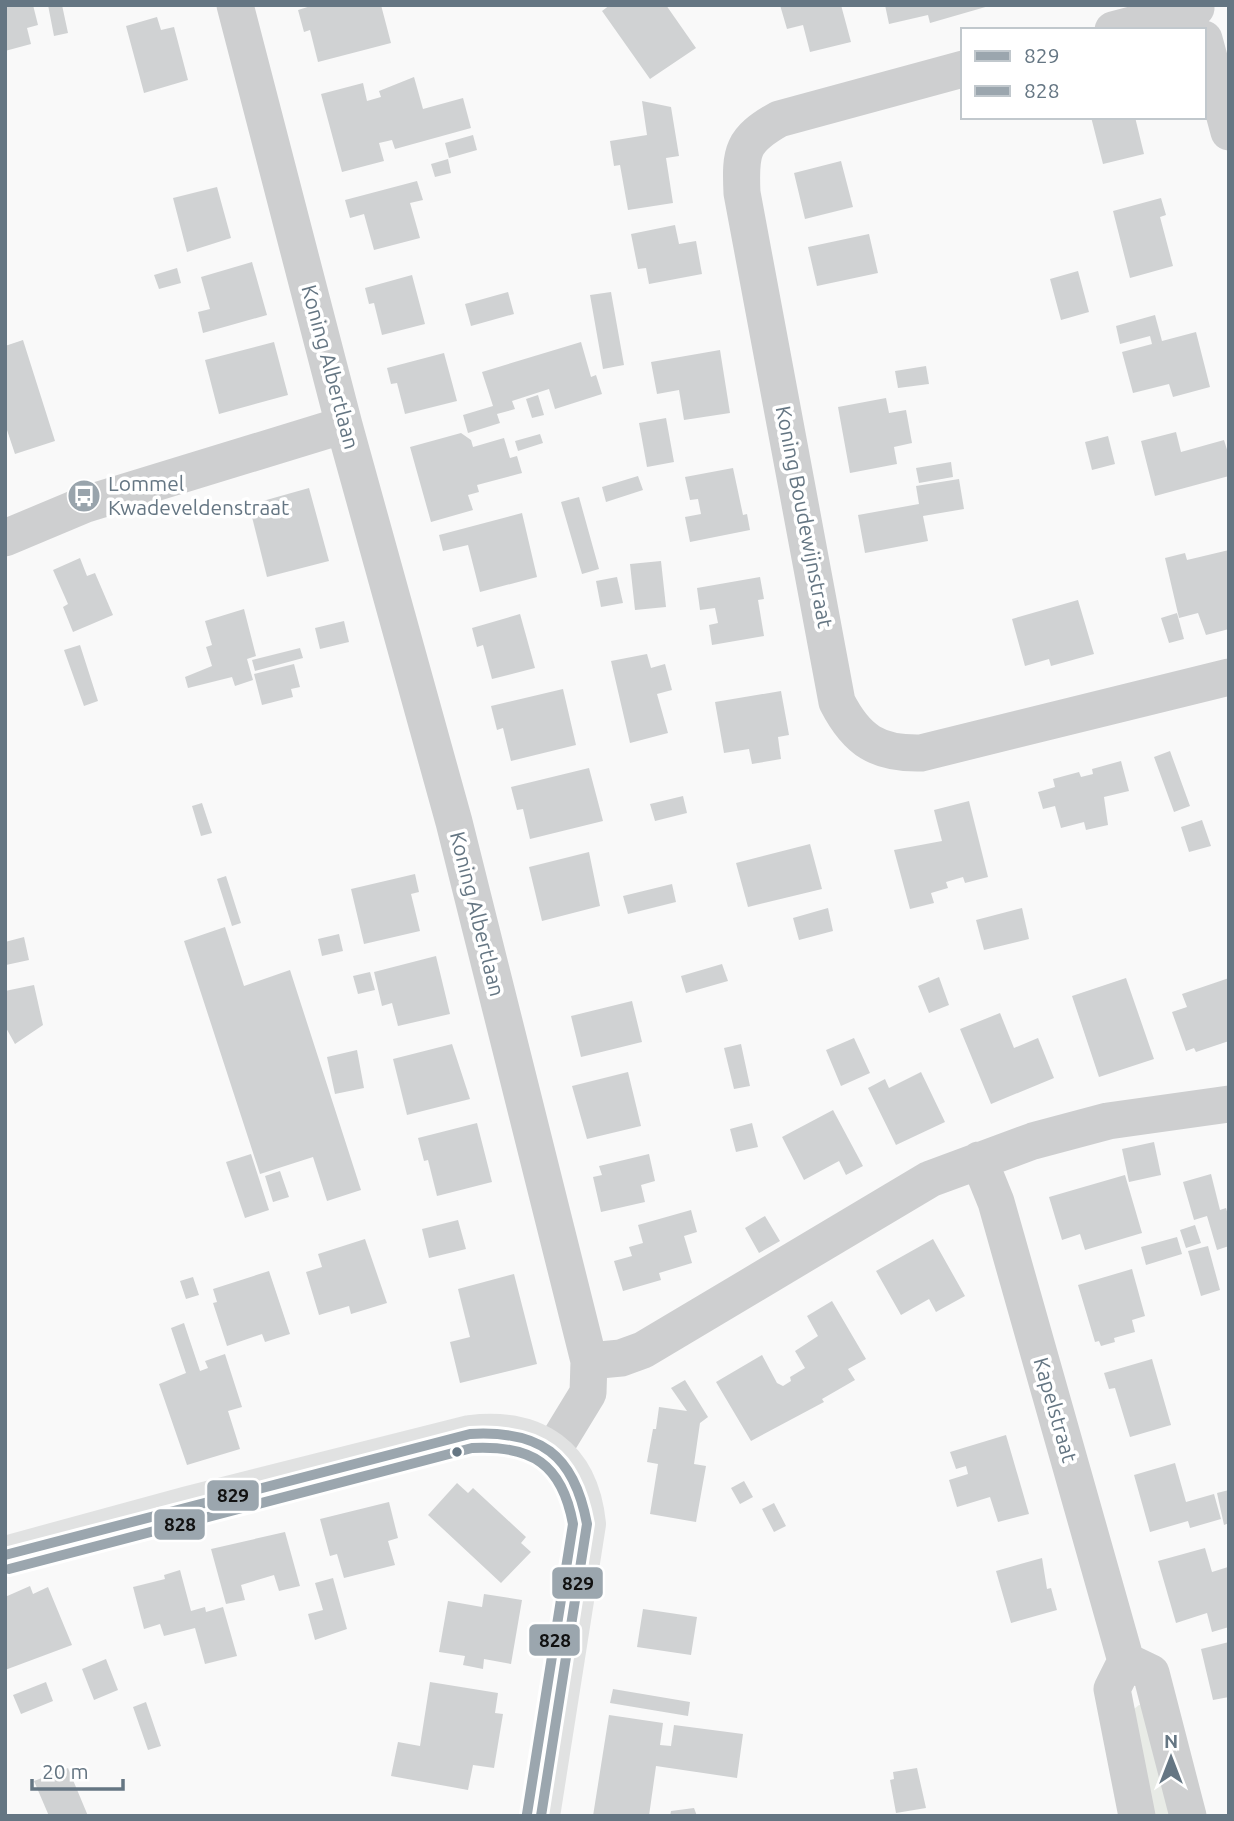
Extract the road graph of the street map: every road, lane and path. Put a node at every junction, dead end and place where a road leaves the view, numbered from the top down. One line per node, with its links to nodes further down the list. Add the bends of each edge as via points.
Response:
1 (235, 5): 7 (street, Koning Albertlaan)
2 (1199, 20): 3 (street)
3 (1130, 28)
4 (1206, 46): 6 (street)
5 (961, 70): 9 (street, Koning Boudewijnstraat, via 779,119 754,134 744,155 742,193 837,702 848,723 878,748 895,754 922,753)
6 (1229, 132)
7 (344, 425): 8 (street, via 86,504); 12 (street, Koning Albertlaan, via 454,822)
8 (5, 538)
9 (1229, 677)
10 (1229, 1104): 11 (street, via 1108,1121)
11 (978, 1160): 12 (street, via 930,1179 643,1350); 15 (street, Kapelstraat, via 996,1202)
12 (589, 1361): 13 (street, Koning Albertlaan, via 588,1393)
13 (552, 1452): 14 (main road, via 520,1434 470,1434); 16 (main road, via 566,1464 582,1492 587,1524)
14 (5, 1555)
15 (1126, 1661): 17 (street, via 1112,1689); 18 (street, via 1151,1673)
16 (541, 1816)
17 (1137, 1816)
18 (1188, 1816)

